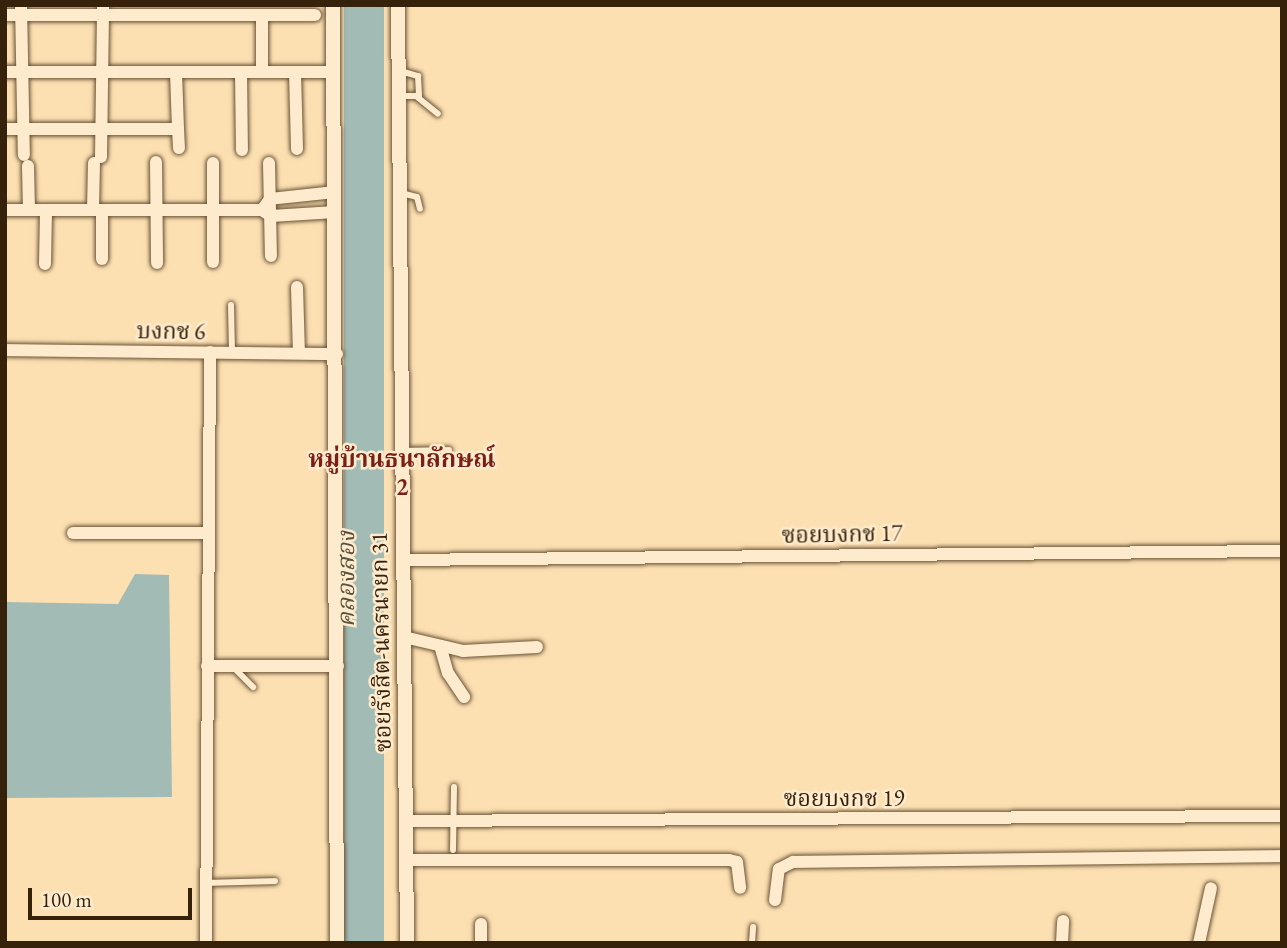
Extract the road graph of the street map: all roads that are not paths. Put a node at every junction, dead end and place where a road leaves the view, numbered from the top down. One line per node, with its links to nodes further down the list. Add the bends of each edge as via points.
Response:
1 (332, 5): 16 (street)
2 (398, 5): 8 (street, ซอยรังสิต-นครนายก 31)
3 (21, 10): 4 (street); 5 (street); 10 (street)
4 (103, 10): 6 (street); 11 (street)
5 (5, 15)
6 (262, 15): 7 (street); 14 (street)
7 (315, 15)
8 (398, 70): 17 (street, ซอยรังสิต-นครนายก 31); 18 (lane, via 418,76)
9 (5, 72): 10 (street)
10 (22, 72): 11 (street); 21 (street)
11 (102, 72): 12 (street); 22 (street)
12 (176, 72): 13 (street); 23 (street)
13 (241, 72): 14 (street); 26 (street)
14 (262, 72): 15 (street)
15 (295, 72): 16 (street); 25 (street)
16 (333, 72): 30 (street)
17 (398, 96): 18 (lane); 31 (street, ซอยรังสิต-นครนายก 31)
18 (419, 98): 19 (lane)
19 (438, 114)
20 (5, 129): 21 (street)
21 (24, 129): 22 (street); 35 (street)
22 (101, 129): 23 (street); 37 (street)
23 (178, 129): 24 (street)
24 (179, 148)
25 (297, 149)
26 (242, 150)
27 (156, 162): 38 (street)
28 (213, 163): 39 (street)
29 (268, 163): 32 (street)
30 (335, 192): 32 (street); 40 (street)
31 (400, 193): 33 (lane, via 417,197); 54 (street, ซอยรังสิต-นครนายก 31)
32 (268, 208): 39 (street); 40 (street); 41 (street)
33 (420, 209)
34 (5, 210): 35 (street)
35 (29, 210): 36 (street)
36 (46, 210): 37 (street); 45 (street)
37 (98, 211): 38 (street); 42 (street)
38 (156, 211): 39 (street); 44 (street)
39 (214, 211): 43 (street)
40 (335, 212): 52 (street)
41 (271, 256)
42 (102, 259)
43 (213, 262)
44 (157, 263)
45 (45, 264)
46 (297, 287): 51 (street)
47 (231, 305): 50 (lane)
48 (5, 350): 49 (street, บงกช 6)
49 (210, 352): 50 (street, บงกช 6); 56 (street)
50 (232, 352): 51 (street, บงกช 6)
51 (299, 353): 52 (street, บงกช 6)
52 (337, 354): 64 (street)
53 (449, 450): 54 (lane)
54 (402, 451): 58 (street, ซอยรังสิต-นครนายก 31)
55 (73, 533): 56 (street)
56 (208, 533): 62 (street)
57 (1282, 551): 58 (street, ซอยบงกช 17)
58 (403, 559): 59 (street, ซอยรังสิต-นครนายก 31)
59 (404, 636): 61 (street); 69 (street, ซอยรังสิต-นครนายก 31)
60 (537, 647): 61 (street)
61 (441, 649): 66 (street, via 448,673)
62 (207, 666): 63 (street); 75 (street)
63 (232, 666): 64 (street); 65 (lane)
64 (338, 666): 82 (street)
65 (253, 687)
66 (464, 696)
67 (454, 787): 70 (lane)
68 (1282, 816): 70 (street, ซอยบงกช 19)
69 (406, 821): 70 (street, ซอยบงกช 19); 73 (street, ซอยรังสิต-นครนายก 31)
70 (454, 821): 71 (lane)
71 (453, 850)
72 (1282, 856): 78 (street, via 793,862 779,869)
73 (406, 860): 76 (street, via 729,860 737,862); 84 (street, ซอยรังสิต-นครนายก 31)
74 (275, 881): 75 (lane)
75 (205, 883): 83 (street)
76 (740, 888)
77 (1211, 888): 88 (street)
78 (775, 900)
79 (1063, 921): 87 (street)
80 (481, 924): 85 (street)
81 (753, 927): 86 (lane)
82 (334, 940)
83 (206, 943)
84 (407, 943)
85 (481, 943)
86 (752, 943)
87 (1062, 943)
88 (1199, 943)

